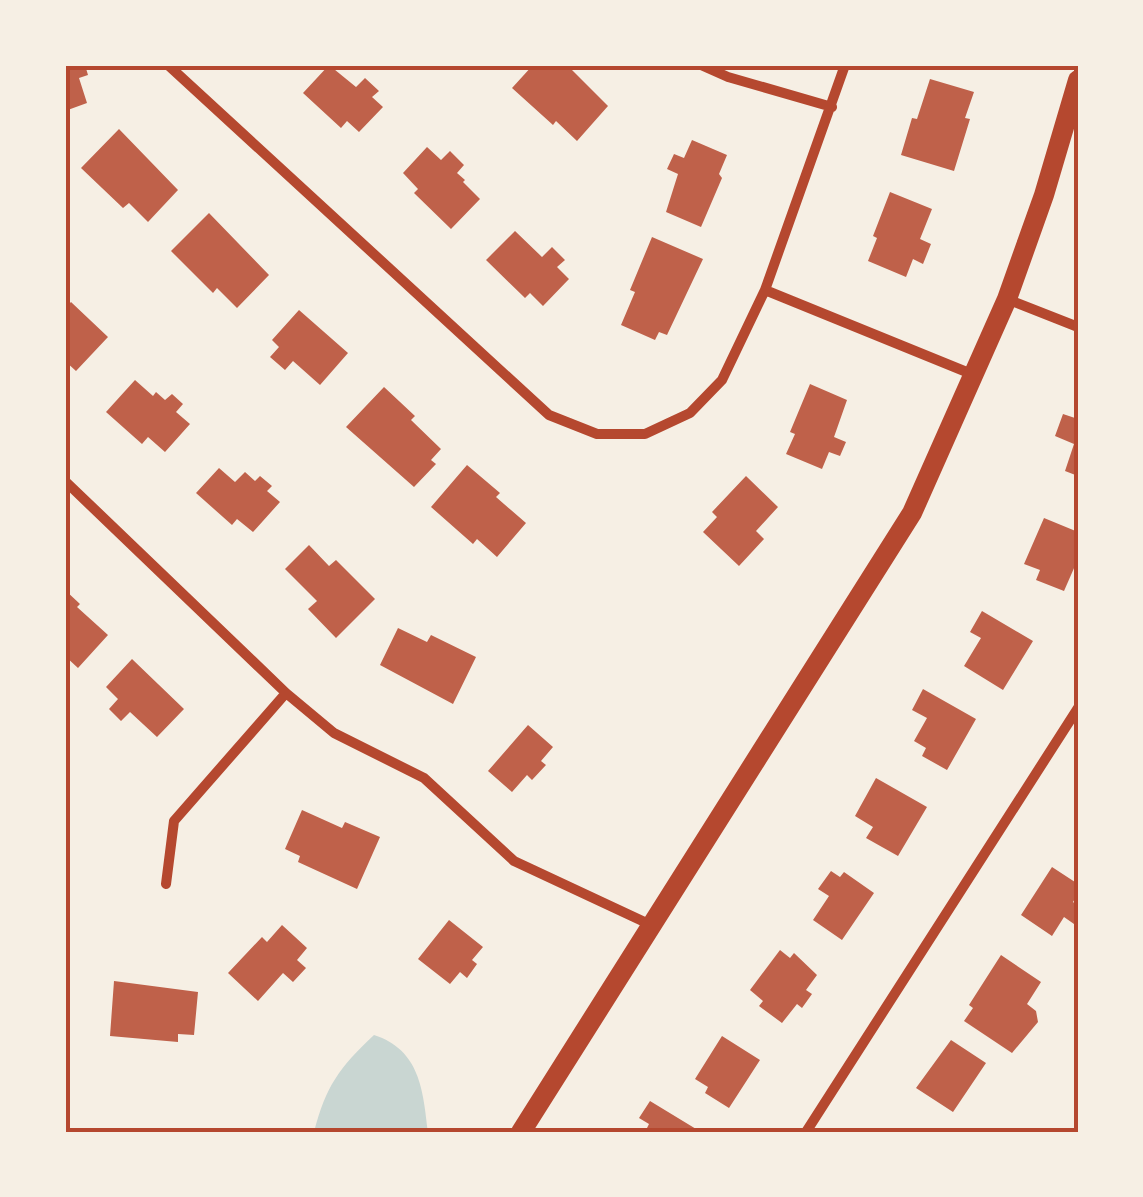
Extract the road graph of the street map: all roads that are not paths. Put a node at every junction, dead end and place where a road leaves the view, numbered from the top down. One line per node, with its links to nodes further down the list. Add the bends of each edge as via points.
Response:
1 (168, 65): 6 (street, via 550,415 598,434 645,434 690,413 722,380)
2 (701, 65): 5 (street)
3 (845, 65): 5 (street)
4 (1078, 80): 7 (main road)
5 (832, 107): 6 (street)
6 (765, 290): 9 (street)
7 (1007, 298): 8 (street); 9 (main road)
8 (1078, 327)
9 (975, 375): 14 (main road, via 912,514)
10 (65, 481): 11 (street)
11 (286, 694): 13 (street, via 174,822); 14 (street, via 334,733 424,778 514,860)
12 (1078, 708): 16 (street)
13 (166, 884)
14 (651, 925): 15 (main road)
15 (521, 1132)
16 (806, 1132)

